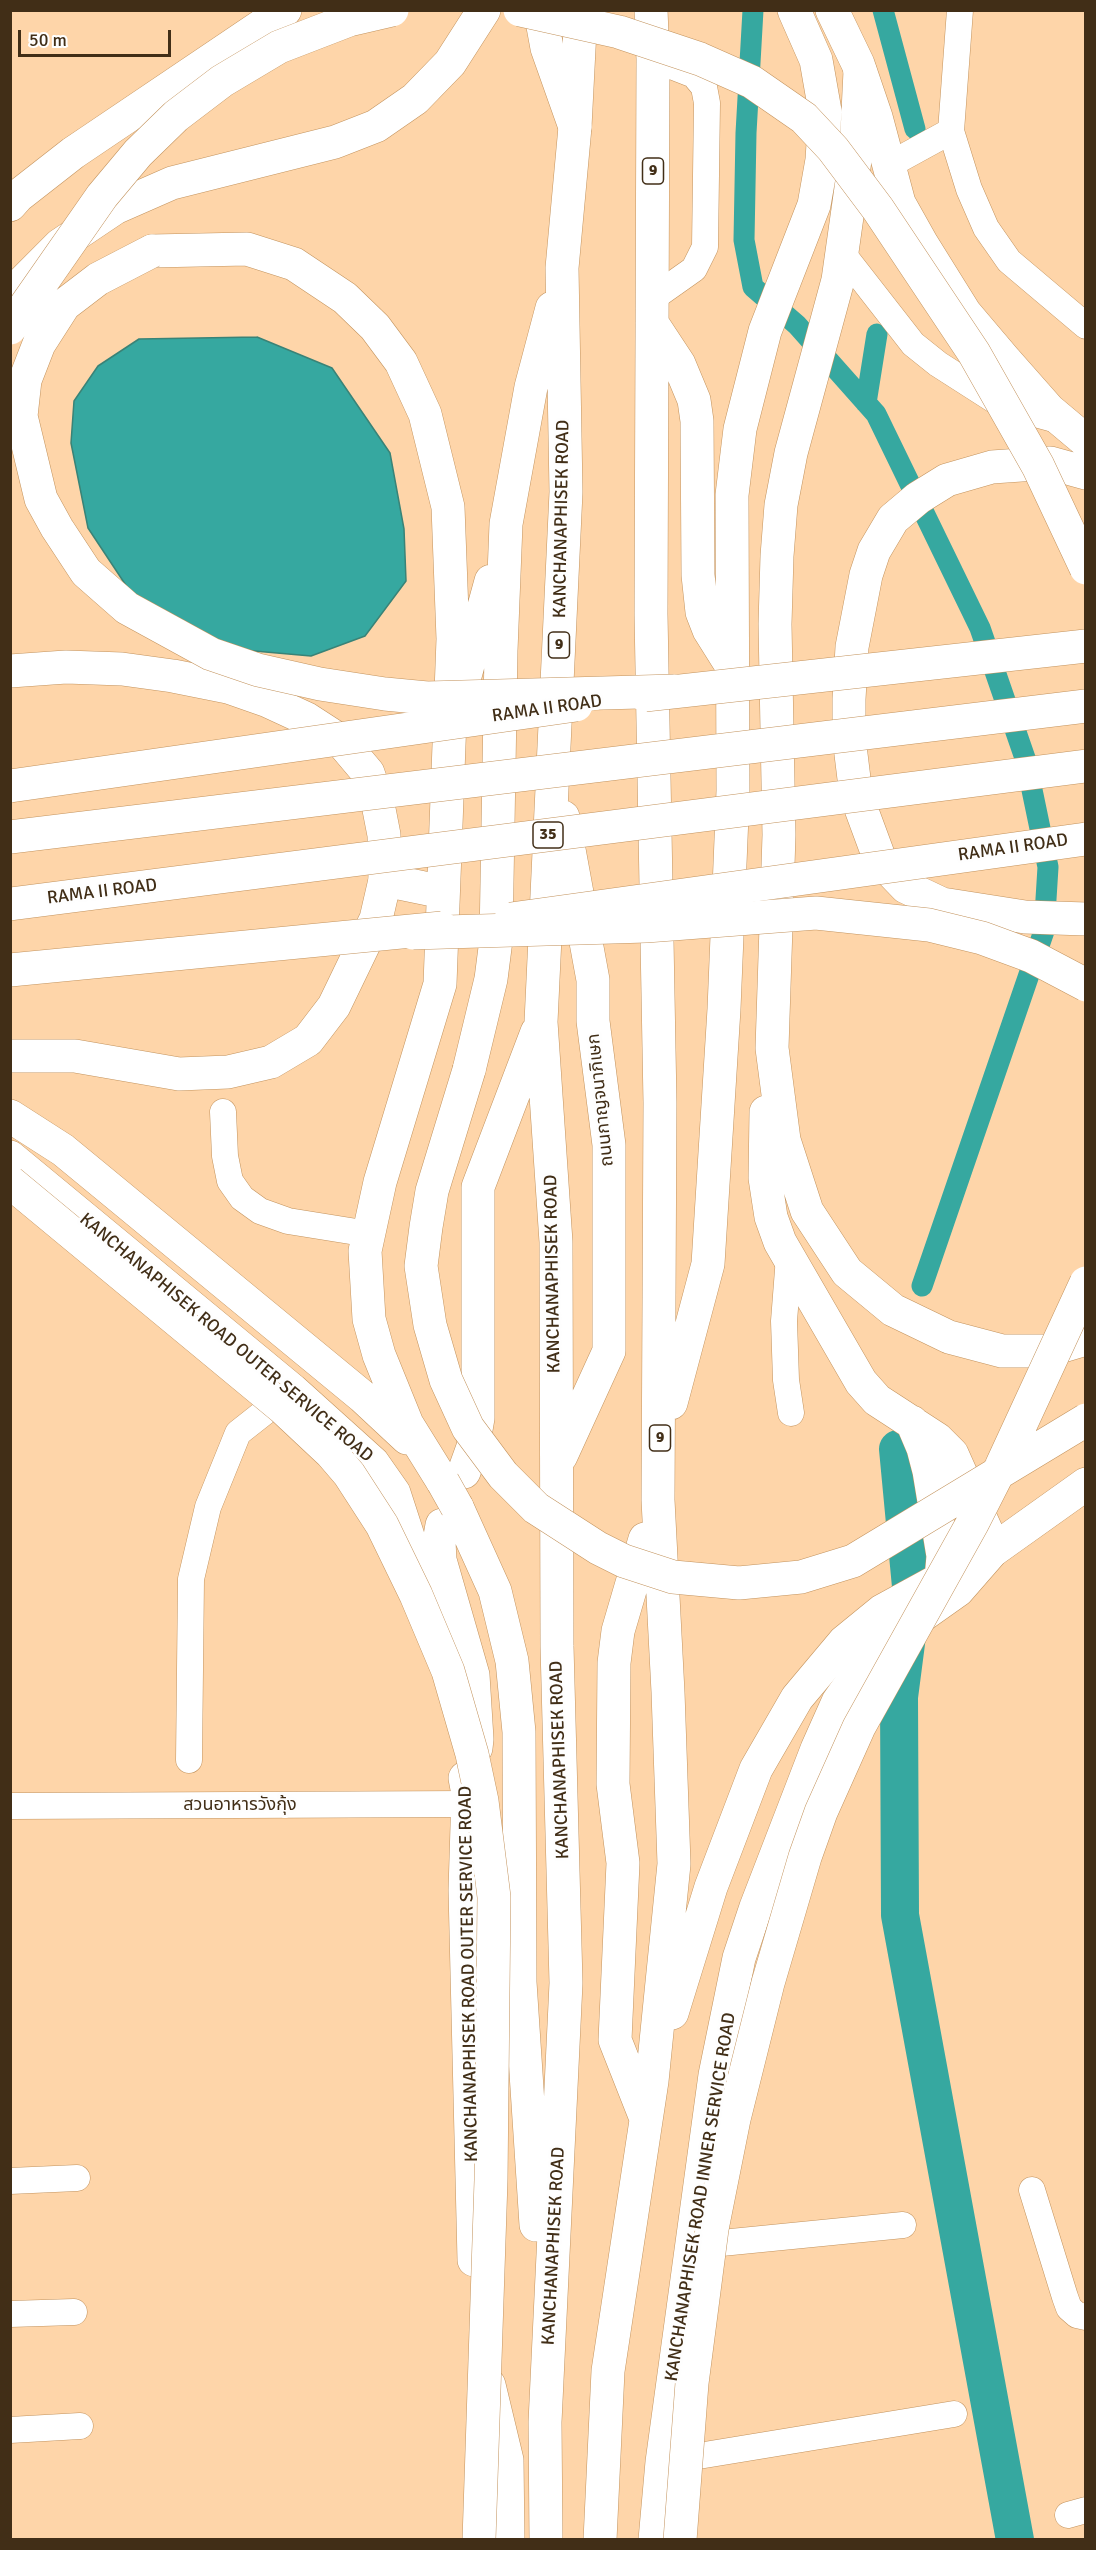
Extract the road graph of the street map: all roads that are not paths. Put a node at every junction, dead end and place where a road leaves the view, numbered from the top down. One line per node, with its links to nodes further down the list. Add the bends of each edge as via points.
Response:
1 (285, 10): 15 (main road, via 73,153)
2 (392, 10): 21 (main road, bridge, via 349,20 279,47 183,110 138,153 102,196)
3 (484, 10): 18 (main road, via 450,63 415,99 376,126 335,142 172,183 115,208 60,245)
4 (520, 10): 27 (main road, bridge, via 619,32 700,59 752,82 804,118 866,193 974,353 1038,466)
5 (540, 10): 12 (main road, via 547,48)
6 (581, 10): 12 (main road, KANCHANAPHISEK ROAD / 9)
7 (794, 10): 29 (main road, via 816,60 825,111 822,160 814,205 765,331 740,429 732,495)
8 (832, 10): 11 (main road)
9 (960, 10): 13 (street)
10 (655, 28): 19 (main road, 9); 19 (street, via 704,87 707,103 705,247 693,269)
11 (860, 71): 14 (main road, via 876,117); 16 (main road, via 856,153)
12 (575, 127): 17 (main road, KANCHANAPHISEK ROAD / 9)
13 (945, 134): 14 (street); 20 (street, via 986,228 1009,261)
14 (900, 160): 22 (main road, via 899,202 922,244 965,313)
15 (10, 205)
16 (842, 253): 22 (street, via 886,313 913,344 938,364 1002,405); 38 (main road, via 781,505 775,624)
17 (562, 268): 25 (main road, via 531,387); 34 (main road, KANCHANAPHISEK ROAD / 9, via 567,492)
18 (10, 295)
19 (652, 318): 29 (main road, via 679,364 694,400 698,421 698,575 702,612 708,630); 63 (main road, 9, via 651,614 660,1103)
20 (1086, 326)
21 (10, 328)
22 (1061, 421): 23 (main road)
23 (1086, 441)
24 (1073, 469): 26 (street); 44 (main road, via 1022,463 992,467 947,480 893,519 866,574 852,647 849,738 856,795 880,860 906,887 942,904 1025,916)
25 (506, 524): 33 (main road); 61 (main road, bridge, via 496,940 482,1022 432,1191 421,1266 430,1325 446,1380 468,1428 503,1475 536,1508 598,1548 673,1577 739,1584 801,1576 853,1561)
26 (1086, 550)
27 (1086, 568)
28 (1086, 646): 31 (main road, RAMA II ROAD, bridge)
29 (731, 664): 37 (main road)
30 (10, 671): 41 (main road, via 66,667 173,676 228,687 307,719 341,741 368,773 384,835)
31 (674, 691): 33 (main road, bridge, via 461,697 385,694 258,670 175,636 127,608 86,572 57,528 41,499 21,416 25,380 39,344 64,305 98,279 152,251 247,249 294,264 345,298 375,327 401,362 425,414 448,507 453,639); 36 (main road, RAMA II ROAD, bridge)
32 (1086, 706): 39 (main road, bridge)
33 (450, 730): 42 (main road)
34 (553, 762): 48 (main road, KANCHANAPHISEK ROAD / 9); 64 (main road, ถนนกาญจนาภิเษก, via 593,980 593,1021 609,1145 609,1351)
35 (1086, 766): 43 (main road, RAMA II ROAD / 35, bridge)
36 (10, 786)
37 (733, 790): 38 (main road); 63 (main road, via 708,1264)
38 (779, 835): 49 (main road)
39 (10, 837)
40 (1086, 838): 45 (main road, RAMA II ROAD, bridge)
41 (385, 880): 42 (main road); 50 (main road, via 376,919 334,1006 308,1040 271,1062 228,1072 179,1074 75,1056)
42 (443, 891): 55 (main road, via 440,984 380,1182)
43 (10, 904)
44 (1086, 919)
45 (413, 933): 46 (main road, RAMA II ROAD, bridge); 47 (main road, bridge, via 646,926 816,913 929,925 982,938 1031,956)
46 (10, 970)
47 (1086, 985)
48 (541, 1022): 64 (main road, KANCHANAPHISEK ROAD / 9, via 556,1242); 66 (main road, via 477,1187 478,1418 473,1447)
49 (772, 1048): 56 (main road, via 766,1087 765,1178 771,1217); 58 (main road, via 784,1140 807,1211 847,1272 893,1310 949,1337 1002,1351 1046,1351)
50 (10, 1056)
51 (223, 1112): 55 (street, via 230,1181 243,1198 260,1211 288,1221)
52 (10, 1116): 66 (main road, via 63,1150 363,1397 390,1421)
53 (10, 1156): 59 (main road, KANCHANAPHISEK ROAD OUTER SERVICE ROAD)
54 (10, 1182): 89 (main road, bridge, via 283,1408 331,1453 382,1525 448,1671 482,1801 494,1898 492,2180)
55 (369, 1234): 66 (main road, via 365,1251 371,1328 390,1388)
56 (789, 1257): 60 (street, via 784,1322); 62 (main road, via 861,1382 877,1400)
57 (1086, 1283): 94 (main road, bridge, via 982,1505 859,1727 801,1868 734,2119 712,2229 692,2384)
58 (1086, 1339)
59 (292, 1390): 71 (street, via 238,1433 208,1507 191,1579); 72 (main road, KANCHANAPHISEK ROAD OUTER SERVICE ROAD, via 373,1463 394,1494 434,1619)
60 (791, 1413)
61 (1086, 1420)
62 (925, 1430): 69 (main road, via 952,1454 961,1470); 70 (main road, via 923,1448 943,1556)
63 (660, 1446): 67 (main road, 9)
64 (556, 1466): 85 (main road, KANCHANAPHISEK ROAD / 9, via 566,1983)
65 (1086, 1484): 69 (main road)
66 (447, 1490): 72 (main road, via 440,1560 473,1675 477,1739); 85 (main road, via 495,1591 512,1661 519,1732 520,1982)
67 (657, 1500): 74 (main road, 9, via 674,1864); 75 (main road, 9, via 625,1603 615,1663 613,1784 623,1863 615,2040)
68 (1086, 1504): 69 (street, via 1052,1527)
69 (992, 1551): 70 (main road)
70 (943, 1585): 74 (main road, via 882,1611 844,1642 797,1698 756,1769 711,1887); 80 (main road, KANCHANAPHISEK ROAD INNER SERVICE ROAD, bridge, via 866,1662 838,1702 756,1907 739,1958 715,2075)
71 (189, 1760)
72 (469, 1799): 73 (street, สวนอาหารวังกุ้ง); 90 (main road, KANCHANAPHISEK ROAD OUTER SERVICE ROAD, via 465,1890 476,2336 507,2460)
73 (10, 1806)
74 (652, 2081): 75 (main road, 9)
75 (646, 2119): 92 (main road, 9, via 608,2371)
76 (77, 2178): 77 (street)
77 (10, 2181)
78 (1032, 2190): 83 (street, via 1065,2297 1077,2315)
79 (903, 2225): 80 (street)
80 (691, 2246): 88 (main road, KANCHANAPHISEK ROAD INNER SERVICE ROAD)
81 (75, 2312): 82 (street)
82 (10, 2314)
83 (1086, 2317)
84 (954, 2414): 88 (street)
85 (545, 2422): 91 (main road, KANCHANAPHISEK ROAD / 9)
86 (80, 2426): 87 (street)
87 (10, 2430)
88 (662, 2462): 93 (main road, KANCHANAPHISEK ROAD INNER SERVICE ROAD)
89 (479, 2540)
90 (507, 2540)
91 (546, 2540)
92 (600, 2540)
93 (654, 2540)
94 (680, 2540)

